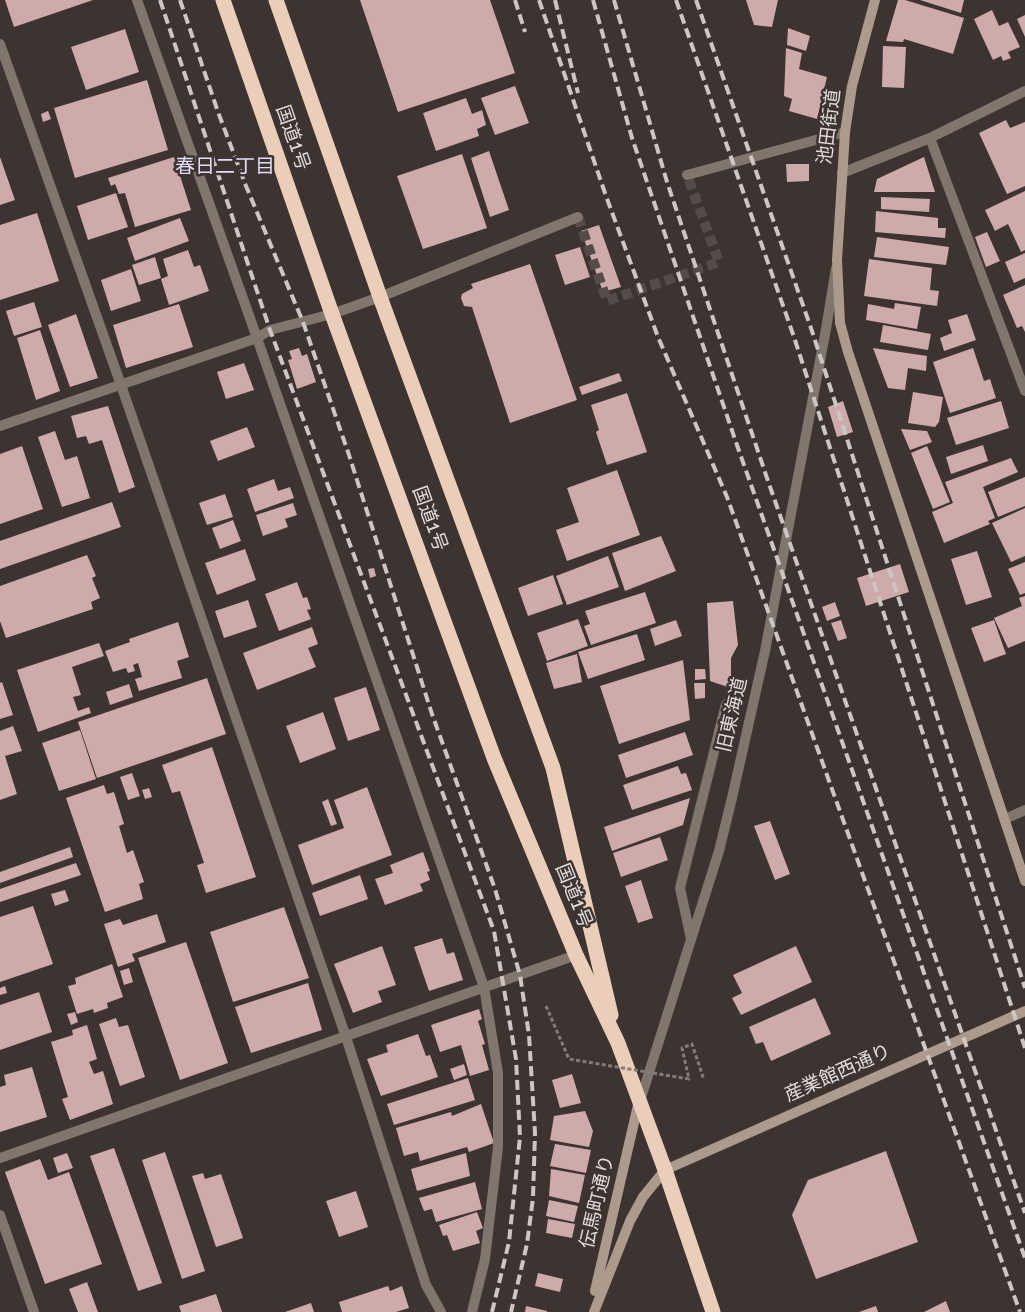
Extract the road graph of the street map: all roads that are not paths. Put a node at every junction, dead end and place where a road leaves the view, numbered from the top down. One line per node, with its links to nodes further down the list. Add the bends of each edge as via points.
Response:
1 (137, 0): 15 (street)
2 (223, 0): 14 (highway, 国道1号)
3 (276, 0): 13 (highway, 国道1号)
4 (875, 0): 7 (street, 池田街道, via 852,86)
5 (0, 44): 16 (street)
6 (1025, 91): 8 (street)
7 (845, 132): 9 (street, 池田街道); 10 (street)
8 (930, 138): 9 (street); 17 (street)
9 (842, 173): 12 (street, 池田街道)
10 (688, 175)
11 (578, 217): 13 (street)
12 (837, 260): 21 (street, 池田街道, via 840,323 848,352); 23 (street, 旧東海道, via 765,651 719,851)
13 (380, 297): 14 (street); 28 (highway, 国道1号, via 554,768)
14 (332, 314): 15 (street, via 270,330); 24 (highway, 国道1号, via 494,758)
15 (258, 338): 16 (street); 25 (street)
16 (121, 385): 18 (street); 27 (street)
17 (1025, 391)
18 (0, 426)
19 (726, 704): 23 (street, via 680,888)
20 (1025, 810): 21 (street)
21 (1005, 819): 22 (street, 池田街道)
22 (1025, 881)
23 (691, 939): 29 (street, 旧東海道)
24 (576, 955): 25 (street); 28 (highway, 国道1号)
25 (484, 987): 27 (street); 35 (street, via 498,1073 498,1147 485,1259)
26 (1025, 1011): 31 (street, 産業館西通り)
27 (346, 1037): 30 (street); 34 (street, via 426,1285)
28 (618, 1043): 29 (highway, 国道1号)
29 (640, 1100): 31 (highway, 国道1号); 36 (street, 伝馬町通り)
30 (0, 1158)
31 (664, 1170): 36 (street, via 630,1221); 37 (highway, 国道1号)
32 (0, 1214): 33 (street)
33 (34, 1312)
34 (441, 1312)
35 (472, 1312)
36 (592, 1312)
37 (713, 1312)

